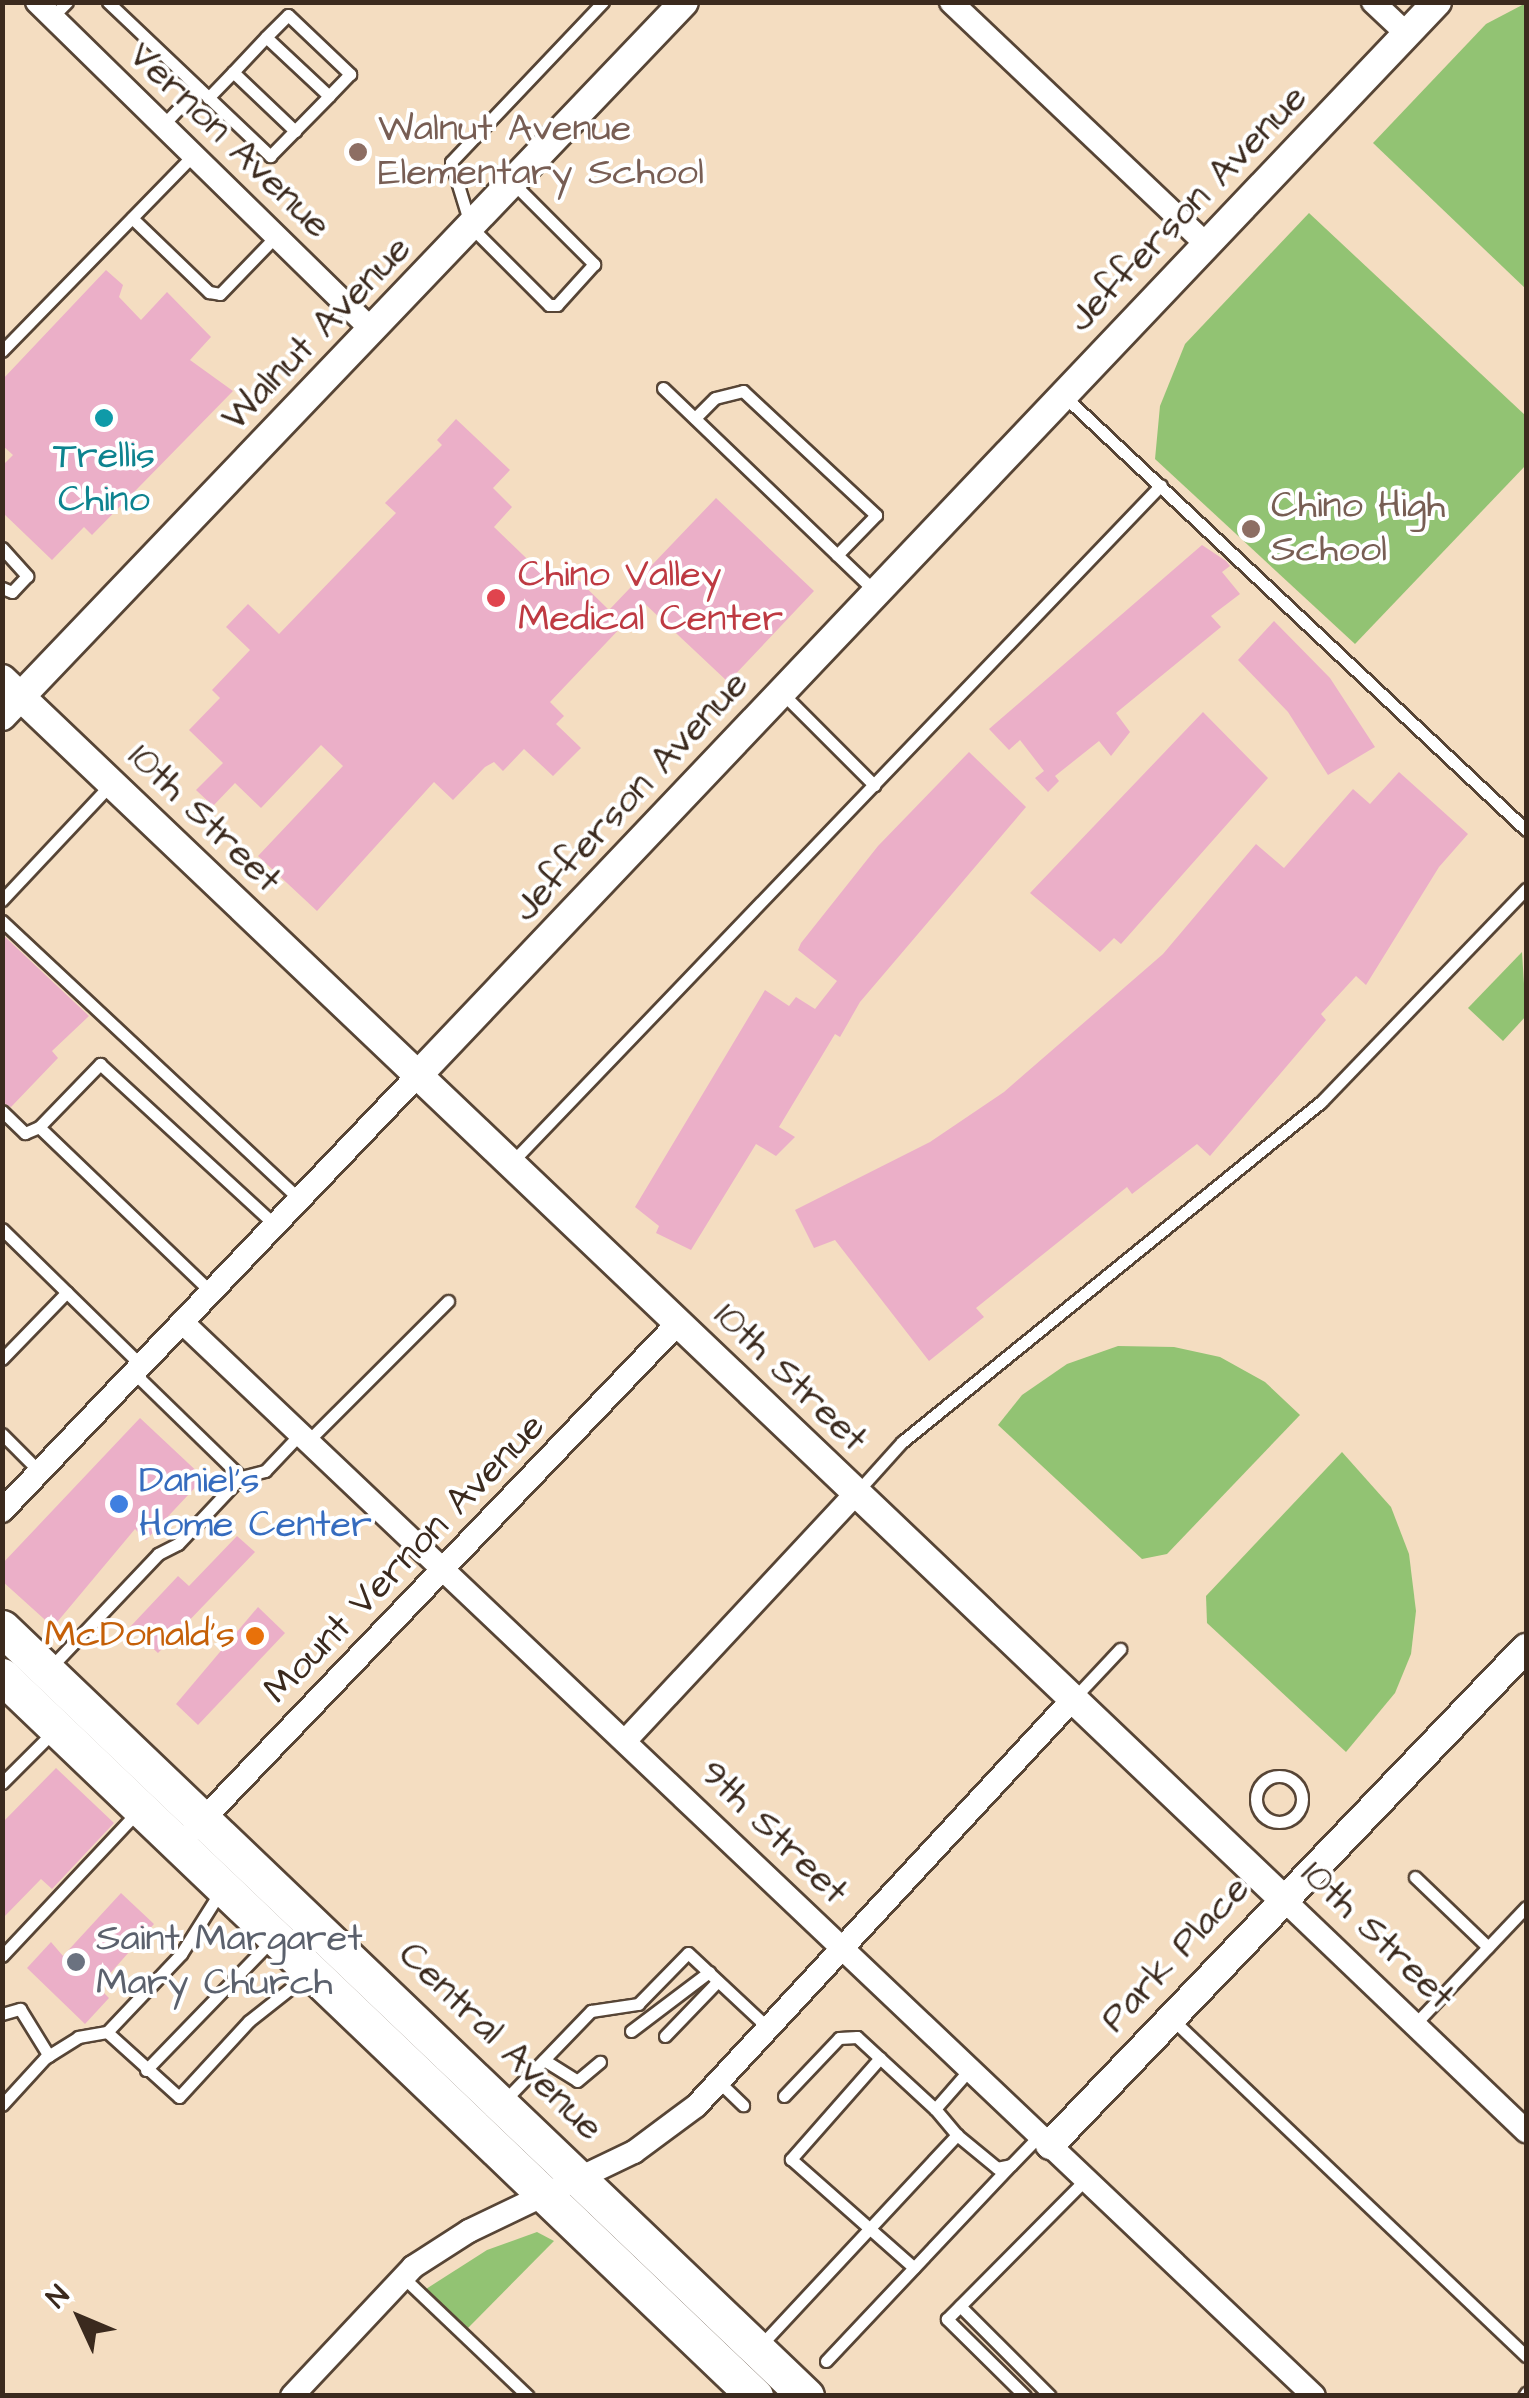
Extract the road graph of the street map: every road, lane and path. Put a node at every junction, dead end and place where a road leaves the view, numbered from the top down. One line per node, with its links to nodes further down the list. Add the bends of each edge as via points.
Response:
1 (108, 2): 11 (lane)
2 (602, 2): 19 (lane, via 450,162)
3 (684, 2): 17 (street, Walnut Avenue)
4 (951, 2): 21 (street)
5 (1373, 2): 8 (street)
6 (1437, 2): 8 (street, Jefferson Avenue)
7 (52, 7): 14 (street, Vernon Avenue)
8 (1407, 34): 21 (street, Jefferson Avenue)
9 (266, 37): 10 (lane); 12 (lane); 12 (lane, via 288,15 350,74)
10 (233, 72): 13 (lane); 15 (lane)
11 (198, 88): 13 (lane); 14 (lane)
12 (329, 96): 15 (lane)
13 (208, 98): 15 (lane, via 270,156)
14 (163, 125): 16 (street, Vernon Avenue)
15 (295, 131)
16 (194, 156): 18 (lane); 20 (street, Vernon Avenue)
17 (513, 183): 19 (street, Walnut Avenue); 19 (lane, via 592,260 593,268 569,293 549,305)
18 (132, 218): 20 (lane, via 208,292 220,294); 23 (lane)
19 (470, 227): 22 (street, Walnut Avenue)
20 (276, 236): 22 (street, Vernon Avenue)
21 (1206, 244): 25 (street, Jefferson Avenue)
22 (372, 330): 33 (street, Walnut Avenue)
23 (2, 351)
24 (662, 388): 26 (lane)
25 (1064, 394): 27 (lane); 31 (street, Jefferson Avenue)
26 (695, 418): 29 (lane); 29 (lane, via 715,398 743,391 876,515)
27 (1161, 485): 35 (lane); 36 (lane)
28 (2, 548): 30 (lane, via 27,576 12,592)
29 (837, 555): 31 (lane)
30 (2, 588)
31 (876, 592): 32 (street, Jefferson Avenue)
32 (781, 692): 35 (lane); 40 (street, Jefferson Avenue)
33 (9, 697): 34 (street, 10th Street)
34 (112, 783): 38 (lane); 40 (street, 10th Street)
35 (874, 785): 43 (lane)
36 (1526, 830)
37 (1526, 889): 58 (lane, via 1321,1102 902,1442)
38 (2, 900)
39 (2, 921): 44 (lane)
40 (418, 1075): 43 (street, 10th Street); 44 (street, Jefferson Avenue)
41 (2, 1111): 42 (lane, via 25,1132)
42 (39, 1128): 45 (lane, via 100,1064); 48 (lane)
43 (511, 1164): 51 (street, 10th Street)
44 (300, 1199): 45 (street, Jefferson Avenue)
45 (275, 1226): 48 (street, Jefferson Avenue)
46 (2, 1229): 47 (lane)
47 (67, 1292): 52 (lane); 53 (lane)
48 (211, 1292): 50 (street, Jefferson Avenue)
49 (448, 1301): 55 (lane)
50 (182, 1322): 53 (street, Jefferson Avenue); 55 (street, 9th Street)
51 (678, 1323): 58 (street, 10th Street); 60 (street, Mount Vernon Avenue)
52 (2, 1358)
53 (137, 1369): 56 (street, Jefferson Avenue); 57 (lane)
54 (2, 1434): 56 (lane)
55 (304, 1437): 57 (lane, via 265,1471); 60 (street, 9th Street)
56 (40, 1472): 59 (street, Jefferson Avenue)
57 (241, 1477): 66 (lane)
58 (856, 1493): 67 (street, 10th Street); 69 (street)
59 (2, 1511)
60 (446, 1570): 69 (street, 9th Street); 73 (street, Mount Vernon Avenue)
61 (2, 1628): 66 (main road, Central Avenue)
62 (1526, 1648): 76 (street, Park Place)
63 (1120, 1650): 67 (lane)
64 (2, 1655): 66 (main road, via 45,1691)
65 (2, 1676): 68 (main road, Central Avenue)
66 (57, 1680): 73 (main road, Central Avenue)
67 (1074, 1699): 76 (street, 10th Street); 79 (street)
68 (57, 1728): 70 (lane); 72 (main road, Central Avenue)
69 (626, 1740): 79 (street, 9th Street)
70 (2, 1783)
71 (1302, 1802): 71 (lane, via 1294,1782 1281,1776 1261,1784 1256,1798 1260,1813 1273,1822 1288,1820)
72 (141, 1808): 73 (main road, Central Avenue); 82 (lane)
73 (193, 1830): 75 (main road, Central Avenue); 81 (main road, Central Avenue)
74 (1414, 1878): 80 (lane)
75 (224, 1884): 78 (main road, Central Avenue); 81 (main road, via 248,1887 329,1958); 90 (lane, via 182,1954)
76 (1282, 1897): 86 (street, Park Place); 87 (street, 10th Street)
77 (1526, 1907): 80 (lane)
78 (276, 1935): 83 (main road, Central Avenue); 97 (lane)
79 (840, 1945): 88 (street); 96 (street, 9th Street)
80 (1488, 1947): 87 (lane)
81 (346, 1954): 100 (main road, Central Avenue)
82 (2, 1956)
83 (313, 1970): 97 (lane, via 249,2021 179,2097); 110 (main road, Central Avenue)
84 (713, 1976): 88 (lane); 89 (lane); 91 (lane); 94 (lane, via 688,1953 638,2004 591,2012)
85 (2, 2014): 92 (lane, via 20,2008)
86 (1170, 2017): 106 (street, Park Place); 116 (lane)
87 (1414, 2024): 104 (street, 10th Street)
88 (767, 2026): 98 (street)
89 (631, 2031)
90 (106, 2032): 92 (lane, via 78,2038); 97 (lane)
91 (665, 2036)
92 (50, 2056): 101 (lane)
93 (880, 2058): 99 (lane, via 856,2037 839,2038); 103 (lane); 111 (lane, via 791,2159)
94 (544, 2060): 95 (lane, via 577,2081); 100 (lane)
95 (600, 2062)
96 (970, 2068): 103 (lane); 106 (street, 9th Street)
97 (146, 2070)
98 (718, 2081): 102 (lane); 108 (street, via 634,2152)
99 (784, 2096)
100 (502, 2104): 108 (main road, Central Avenue)
101 (2, 2105)
102 (743, 2105)
103 (936, 2109): 105 (lane)
104 (1526, 2130)
105 (957, 2136): 107 (lane, via 989,2164); 111 (lane)
106 (1045, 2140): 107 (lane); 109 (street, 9th Street)
107 (1011, 2164): 112 (lane)
108 (581, 2179): 110 (street); 115 (main road, Central Avenue)
109 (1086, 2179): 114 (lane); 124 (street, 9th Street)
110 (545, 2194): 113 (street, via 469,2231); 121 (main road, Central Avenue)
111 (868, 2228): 112 (lane); 115 (lane)
112 (914, 2268): 117 (lane)
113 (404, 2278): 119 (street); 120 (lane)
114 (960, 2306): 118 (lane, via 947,2319); 123 (lane)
115 (757, 2349): 122 (main road, Central Avenue)
116 (1526, 2356)
117 (826, 2361)
118 (1016, 2393)
119 (296, 2394)
120 (528, 2396)
121 (755, 2396)
122 (806, 2396)
123 (1050, 2396)
124 (1314, 2396)

